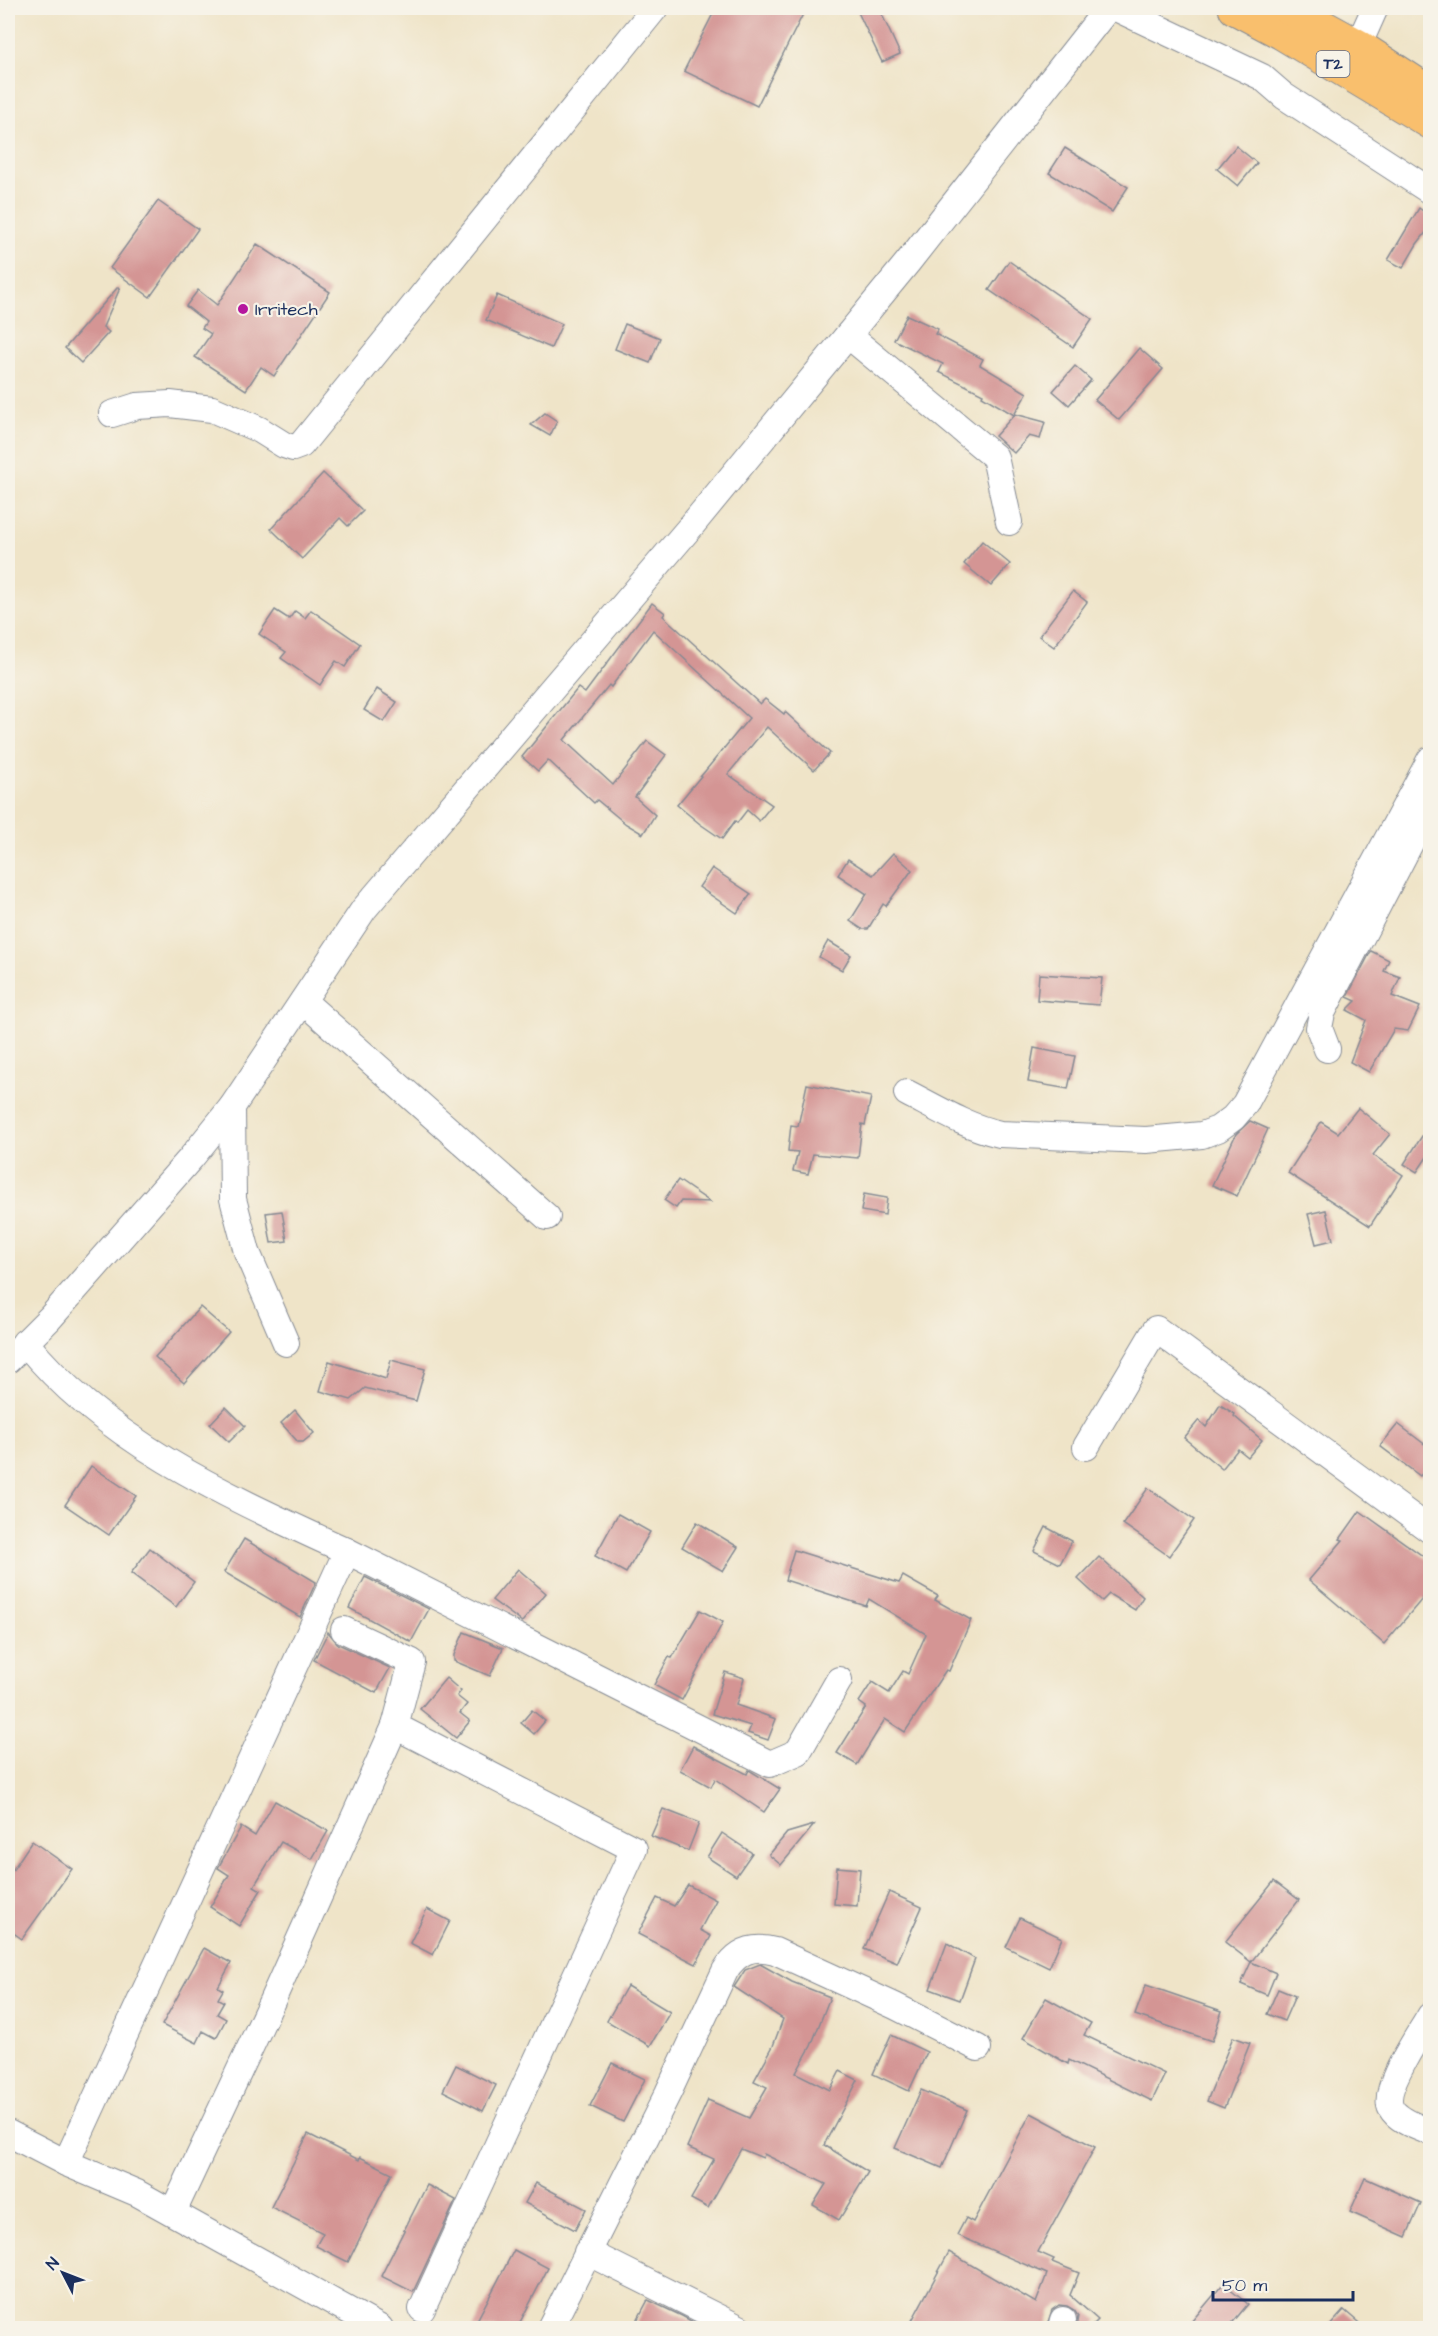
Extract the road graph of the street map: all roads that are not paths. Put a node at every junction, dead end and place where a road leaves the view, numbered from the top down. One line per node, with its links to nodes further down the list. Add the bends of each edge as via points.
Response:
1 (655, 8): 12 (street, via 301,445 284,445 212,410 170,404 136,406)
2 (1108, 8): 11 (street)
3 (1116, 8): 10 (street, via 1262,77 1284,96)
4 (1234, 8): 9 (highway, T2)
5 (1289, 8): 7 (highway, T2)
6 (1375, 8): 7 (street)
7 (1358, 46): 8 (highway, T2)
8 (1431, 93)
9 (1431, 122)
10 (1427, 182)
11 (848, 335): 13 (street, via 995,457); 16 (street, via 692,525 364,909)
12 (112, 414)
13 (1009, 522)
14 (1431, 760): 18 (street, via 1245,1104 1218,1129 1202,1135 1146,1140 1000,1134 964,1123)
15 (1431, 806): 17 (street, via 1322,1013 1319,1028)
16 (303, 1001): 19 (street); 20 (street)
17 (1327, 1049)
18 (907, 1093)
19 (232, 1107): 21 (street, via 233,1198 247,1252); 22 (street, via 140,1218)
20 (547, 1217)
21 (286, 1343)
22 (16, 1351): 25 (street, via 48,1370 140,1445)
23 (1086, 1447): 24 (street, via 1156,1329)
24 (1431, 1530)
25 (347, 1551): 27 (street, via 770,1764 798,1752); 33 (street)
26 (344, 1630): 28 (street, via 412,1662)
27 (839, 1680)
28 (395, 1726): 34 (street); 36 (street, via 634,1849)
29 (1431, 2016): 31 (street, via 1396,2077 1390,2104 1396,2115)
30 (978, 2048): 35 (street, via 775,1951 743,1951 724,1971 668,2093)
31 (1431, 2132)
32 (8, 2133): 33 (street)
33 (66, 2163): 34 (street)
34 (173, 2212): 37 (street)
35 (586, 2252): 38 (street); 39 (street)
36 (423, 2309)
37 (380, 2328)
38 (550, 2328)
39 (739, 2328)

